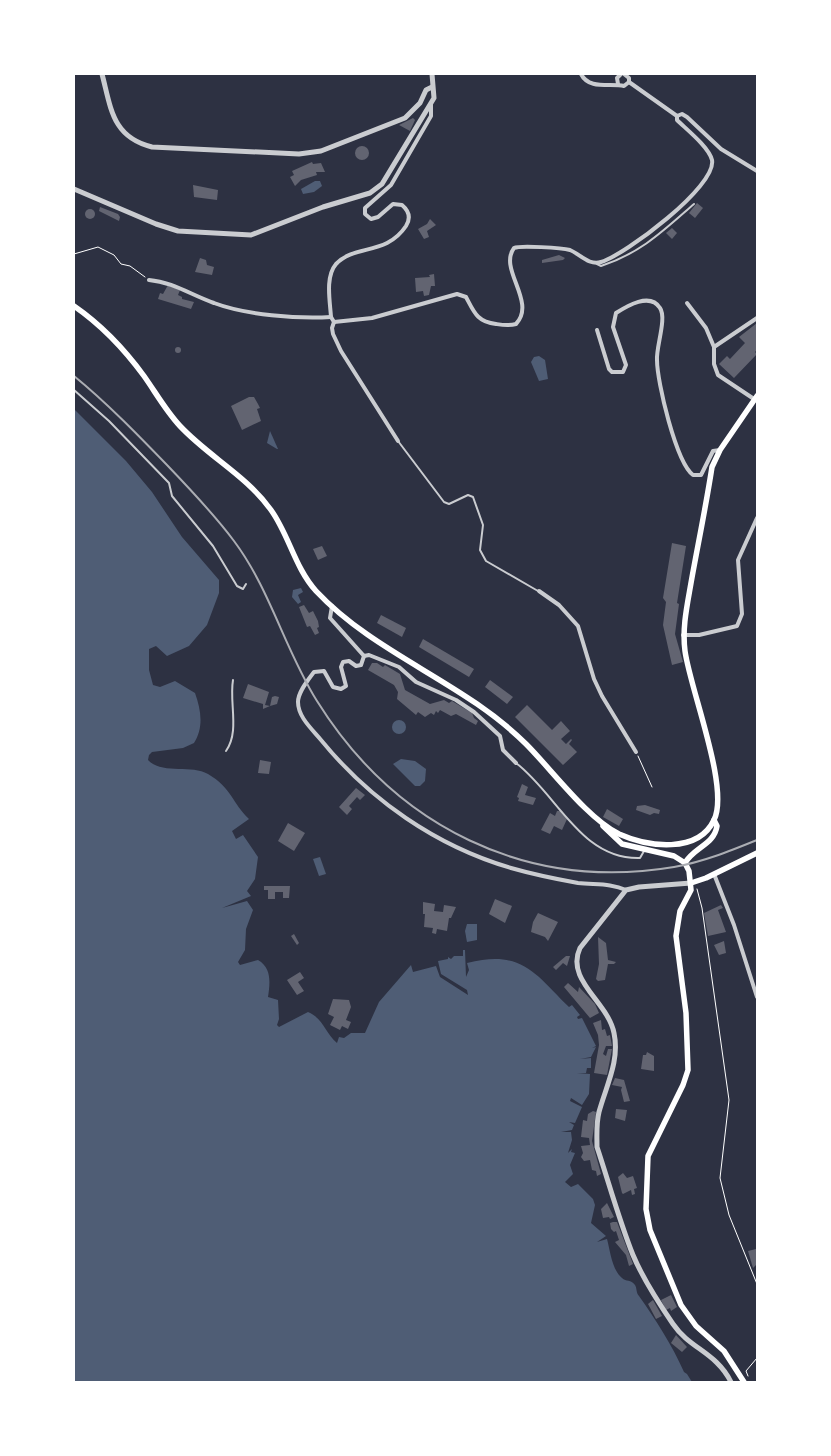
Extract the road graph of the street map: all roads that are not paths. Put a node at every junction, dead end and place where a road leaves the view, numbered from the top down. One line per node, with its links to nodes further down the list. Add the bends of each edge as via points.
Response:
1 (102, 74): 7 (street, via 112,116 128,137 137,143 152,147 260,152 310,153 348,140 405,118 420,103 426,90)
2 (432, 74): 7 (street)
3 (581, 74): 6 (street, via 595,85)
4 (622, 74): 5 (street, via 629,78); 6 (street, via 616,78)
5 (629, 82): 6 (street, via 624,86); 9 (street)
6 (618, 84)
7 (432, 87): 8 (street, via 435,94)
8 (431, 104): 11 (street, via 391,171 370,194 322,207 251,235 178,231); 17 (street, via 430,116 395,180 365,208 365,214 371,220 393,204 402,205 408,214 408,222 388,244 348,256 337,264 330,281)
9 (677, 116): 10 (street, via 687,117 721,148); 13 (street, via 676,120 709,154 712,164 708,176 660,226 626,250)
10 (757, 171)
11 (74, 189)
12 (694, 204): 13 (lane, via 644,247 601,266)
13 (594, 263): 19 (street, via 557,247 522,245 514,248 509,258 519,287 522,311 519,321 510,326 480,320 466,296 457,294 372,318)
14 (149, 280): 17 (street, via 175,285 237,310)
15 (687, 303): 21 (street, via 706,328)
16 (74, 306): 29 (main road, via 127,356 182,429 259,494 280,523 313,587)
17 (331, 317): 19 (street)
18 (757, 318): 21 (street)
19 (334, 322): 24 (street, via 333,334 341,351)
20 (597, 330): 25 (street, via 609,370 623,372 626,365 613,327 616,313 634,303 652,301 659,306 663,313 657,359 661,394 689,473 701,475 713,451)
21 (714, 348): 23 (street, via 718,374)
22 (74, 390): 27 (lane, via 169,483 172,496 218,552 237,586 244,589)
23 (756, 398): 25 (main road)
24 (398, 441): 28 (lane, via 444,502 449,504 468,495 473,497 483,524 480,550 486,560)
25 (720, 450): 30 (main road, via 712,467)
26 (757, 518): 30 (street, via 738,560 742,614 737,626)
27 (246, 584)
28 (539, 591): 34 (street, via 560,605 578,626 594,679)
29 (332, 606): 31 (street, via 330,618); 37 (main road, via 377,642 456,689 504,724)
30 (684, 635): 36 (main road, via 686,660 714,769 717,798)
31 (364, 656): 35 (street, via 399,667 416,682 474,712 500,736 503,750); 45 (street, via 361,665 343,662 341,667 346,686 341,689 333,687 324,671 314,672 299,696 300,712 334,756 380,799 417,826 469,852 511,868)
32 (233, 680): 33 (lane, via 232,742)
33 (226, 751)
34 (636, 752)
35 (516, 762): 40 (lane, via 531,774 572,825 596,845 615,855 630,858 640,858)
36 (714, 820): 38 (main road, via 701,836 689,842 668,844); 42 (main road, via 717,826 712,838)
37 (601, 822): 38 (main road); 39 (main road, via 617,841)
38 (630, 838): 39 (main road)
39 (634, 848): 40 (main road)
40 (644, 850): 42 (main road)
41 (757, 853): 43 (main road)
42 (685, 860): 44 (main road)
43 (714, 874): 44 (main road); 46 (street)
44 (691, 880): 45 (street); 48 (main road, via 691,890 680,911 676,936 686,1014 688,1070 648,1156 646,1209 650,1230 681,1305 696,1326 724,1351)
45 (626, 890): 47 (street, via 577,955 580,978 610,1018 615,1042 612,1070 597,1124 597,1147 643,1276 674,1325 691,1343 714,1358)
46 (757, 997)
47 (731, 1382)
48 (744, 1382)

